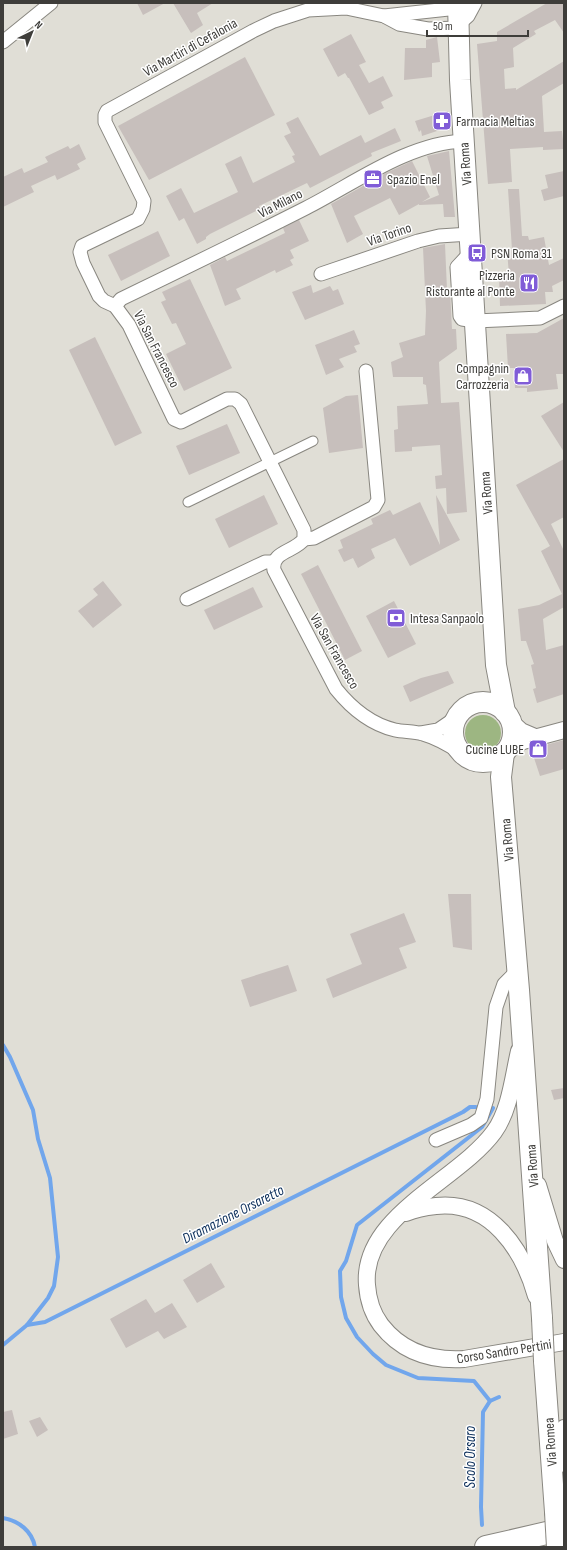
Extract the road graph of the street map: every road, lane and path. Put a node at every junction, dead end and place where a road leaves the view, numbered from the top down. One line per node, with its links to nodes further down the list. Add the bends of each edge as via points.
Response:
1 (51, 3): 6 (street)
2 (432, 7): 3 (street); 4 (street); 5 (street)
3 (461, 13): 5 (street); 8 (main road, Via Roma)
4 (384, 16): 5 (street, via 399,24); 7 (street, Via Martiri di Cefalonia, via 346,8 296,13 253,31 203,57 107,111)
5 (428, 29)
6 (3, 42)
7 (105, 115): 11 (street, Via San Francesco, via 105,122 144,201 138,219 82,246 80,252 99,296)
8 (464, 141): 9 (main road, Via Roma); 11 (street, Via Milano, via 434,144 406,155 307,208 121,299)
9 (471, 243): 10 (street, Via Torino, via 439,236); 13 (main road, Via Roma)
10 (321, 274)
11 (115, 306): 16 (street, Via San Francesco, via 129,325 174,419 181,422 227,399 235,399 241,404)
12 (564, 306): 13 (street, via 540,318)
13 (475, 321): 21 (main road, Via Roma)
14 (366, 371): 18 (street, via 377,504 314,538)
15 (313, 441): 16 (street)
16 (270, 463): 17 (street); 18 (street, Via San Francesco, via 304,530)
17 (188, 502)
18 (304, 539): 19 (street, via 300,545 276,557)
19 (273, 562): 20 (street, via 265,562); 25 (street, Via San Francesco, via 274,570 324,669 346,702 368,719 385,727)
20 (187, 599)
21 (496, 665): 22 (main road, Via Roma, via 482,695); 23 (main road, Via Roma)
22 (464, 711): 23 (main road, via 480,702 489,703); 25 (street, Via San Francesco, via 438,730); 28 (main road, via 453,732 454,740)
23 (508, 717): 26 (street, via 521,731); 27 (main road, via 513,731)
24 (564, 730): 26 (street)
25 (421, 733): 28 (street, Via San Francesco)
26 (535, 737): 27 (street)
27 (506, 752): 28 (main road, via 488,762 479,762); 29 (main road, Via Roma, via 501,777)
28 (466, 756): 29 (main road, Via Roma, via 492,783)
29 (504, 804): 30 (main road, Via Roma)
30 (518, 970): 31 (main road, Via Roma); 32 (street, via 504,984 496,1007 484,1113 471,1125)
31 (522, 1037): 33 (main road, Via Roma); 34 (street, Corso Sandro Pertini, via 506,1105 495,1131 470,1157)
32 (436, 1140)
33 (531, 1156): 35 (street, via 554,1241); 36 (main road, Via Roma)
34 (396, 1218): 36 (street, Corso Sandro Pertini, via 425,1207 445,1205 464,1207 482,1215 500,1228 513,1243 532,1282); 37 (street, Corso Sandro Pertini, via 372,1250 366,1280 374,1313 389,1335 400,1344 415,1352 449,1360)
35 (564, 1260)
36 (542, 1318): 38 (main road, Via Roma, bridge)
37 (564, 1342)
38 (544, 1361): 40 (main road, Via Romea)
39 (564, 1428): 40 (street, via 558,1454)
40 (560, 1520): 41 (highway); 42 (main road, Via Romea, bridge)
41 (486, 1547)
42 (557, 1547)

